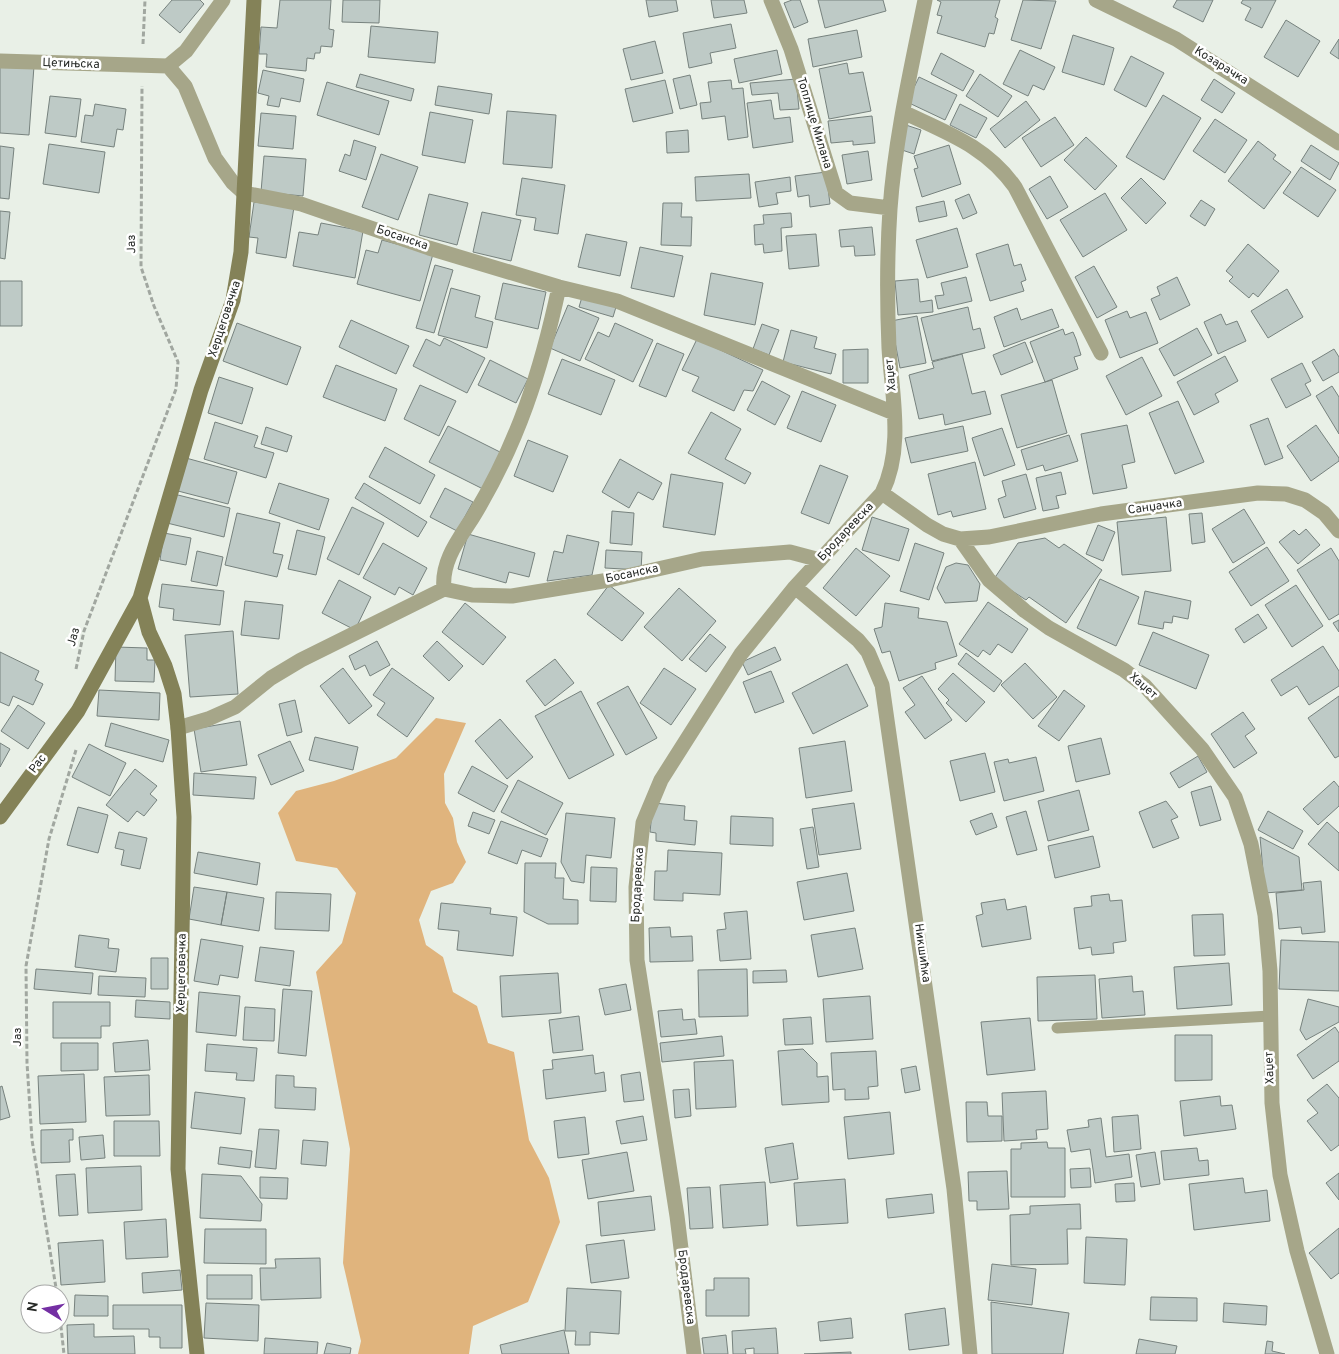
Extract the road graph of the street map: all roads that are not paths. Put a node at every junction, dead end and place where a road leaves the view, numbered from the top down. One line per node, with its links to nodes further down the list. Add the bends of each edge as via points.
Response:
1 (223, 0): 7 (street, via 186,52)
2 (254, 0): 10 (street, Херцеговачка)
3 (771, 0): 11 (street, Топлице Милана, via 791,49 836,193 850,203)
4 (924, 0): 8 (street, Хаџет)
5 (1096, 0): 9 (street, Козарачка, via 1176,39)
6 (0, 61): 7 (street, Цетињска)
7 (168, 66): 10 (street, via 185,86 216,158)
8 (903, 112): 11 (street, Хаџет); 13 (street, via 969,142 1005,173)
9 (1339, 143)
10 (244, 193): 12 (street, Босанска, via 301,204); 21 (street, Херцеговачка, via 242,252 235,293 201,390)
11 (890, 208): 14 (street, Хаџет, via 889,328)
12 (559, 287): 14 (street, Босанска, via 617,301); 20 (street, via 538,371 520,425 497,478 450,554 444,570)
13 (1101, 353)
14 (894, 413): 15 (street, Хаџет, via 893,463)
15 (882, 493): 17 (street, via 927,525); 18 (street, Бродаревска)
16 (1339, 531): 17 (street, Санџачка, via 1306,500 1286,494 1258,493 1100,514 988,537)
17 (960, 539): 25 (street, Хаџет, via 989,580 1025,611 1146,686 1202,749 1235,796 1251,844 1266,915)
18 (820, 560): 19 (street, Бродаревска); 20 (street, Босанска, via 790,552 702,559 609,580 512,596 472,595)
19 (796, 587): 28 (street, Бродаревска, via 741,654 660,780 643,823 635,920 637,960 677,1216); 29 (street, Никшићка, via 858,640 868,652 882,685 954,1189)
20 (444, 589): 23 (street, via 301,660 271,678 235,707)
21 (140, 598): 22 (street, Херцеговачка); 23 (street, Херцеговачка, via 149,632 174,694)
22 (78, 711): 24 (street, Рас)
23 (178, 728): 27 (street, Херцеговачка, via 184,817 178,1169)
24 (0, 817)
25 (1270, 1016): 26 (lane); 30 (street, Хаџет, via 1272,1103 1280,1175 1298,1257)
26 (1057, 1028)
27 (197, 1354)
28 (694, 1354)
29 (970, 1354)
30 (1327, 1354)

